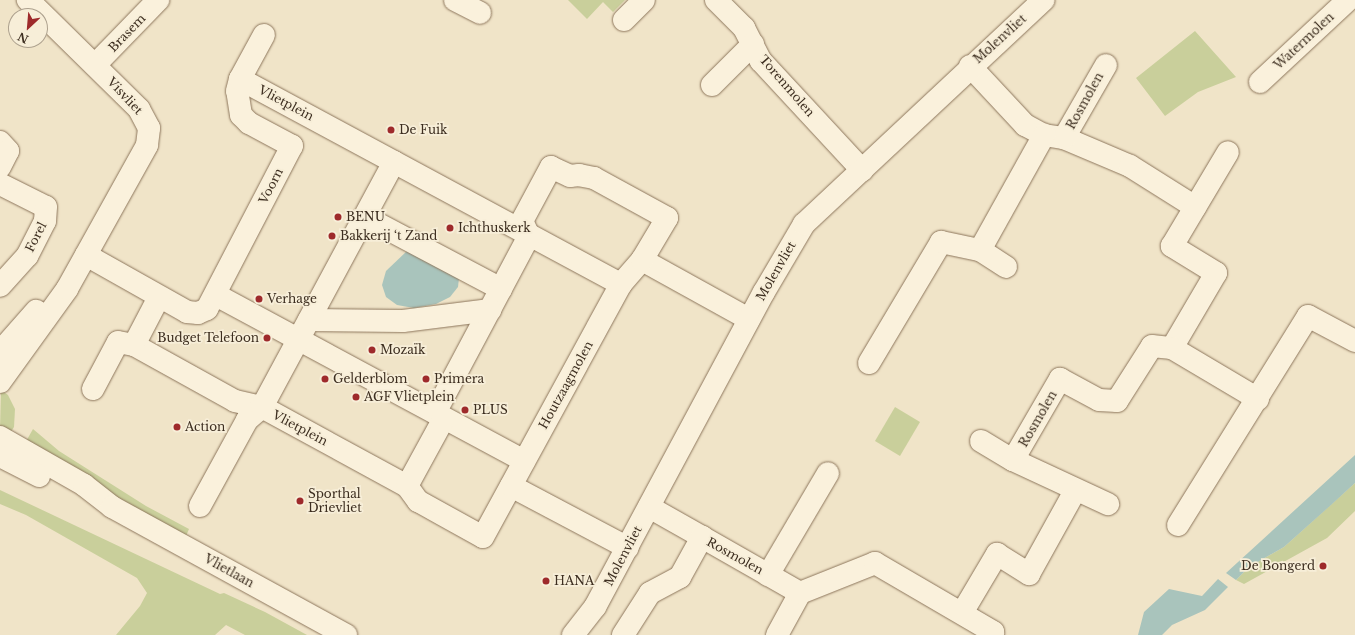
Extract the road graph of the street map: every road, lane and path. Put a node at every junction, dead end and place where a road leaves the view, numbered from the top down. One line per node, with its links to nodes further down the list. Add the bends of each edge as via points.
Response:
1 (28, 0): 13 (street, Visvliet)
2 (158, 0): 13 (street, Brasem)
3 (455, 0): 8 (street)
4 (644, 0): 9 (street)
5 (716, 0): 11 (street, Torenmolen, via 744,28)
6 (1042, 0): 14 (street, Molenvliet)
7 (1348, 0): 16 (street, Watermolen)
8 (480, 13)
9 (624, 20)
10 (264, 35): 15 (street, Voorn)
11 (752, 44): 17 (street); 23 (street, Torenmolen, via 762,60)
12 (1106, 64): 18 (street, Rosmolen)
13 (95, 65): 29 (street, Visvliet, via 139,109 148,128 147,144)
14 (970, 66): 18 (street, Rosmolen, via 1025,124); 23 (street, Molenvliet)
15 (240, 79): 21 (street, Vlietplein); 35 (street, Voorn, via 237,91 241,115 249,123 292,146)
16 (1260, 82)
17 (712, 85)
18 (1054, 137): 25 (street, Rosmolen, via 1130,166); 28 (street, Rosmolen)
19 (0, 142): 22 (street, via 8,151)
20 (1228, 152): 25 (street)
21 (394, 162): 26 (street, Vlietplein); 27 (street, Vlietplein)
22 (0, 167)
23 (862, 170): 38 (street, Molenvliet, via 804,224)
24 (0, 184): 33 (street, Forel, via 46,207 45,221 27,256)
25 (1195, 207): 43 (street, via 1172,246 1216,273)
26 (365, 217): 34 (street); 39 (street, Vlietplein)
27 (526, 229): 30 (street, Houtzaagmolen, via 551,167 570,176 594,178 667,218); 32 (street); 34 (street)
28 (980, 250): 31 (street); 45 (street, via 942,242)
29 (86, 255): 36 (street, Voorn); 44 (street, Visvliet); 46 (street, Visvliet, via 56,306)
30 (642, 260): 32 (street, Houtzaagmolen); 38 (street)
31 (1006, 267)
32 (621, 284): 55 (street, Houtzaagmolen)
33 (0, 286)
34 (501, 289): 37 (street)
35 (216, 295): 36 (street, Voorn, via 207,309 198,313 187,312); 40 (street)
36 (159, 297): 42 (street)
37 (490, 310): 39 (street, via 403,321); 50 (street)
38 (749, 319): 63 (street, Molenvliet)
39 (309, 320): 40 (street, Vlietplein)
40 (298, 339): 49 (street, Vlietplein); 50 (street)
41 (1355, 341): 48 (street, via 1308,316)
42 (134, 345): 47 (street, via 118,342); 49 (street, via 235,401)
43 (1172, 348): 48 (street, Rosmolen); 54 (street, Rosmolen, via 1152,346 1117,401 1099,400 1060,379)
44 (0, 352)
45 (869, 363)
46 (0, 382)
47 (93, 389)
48 (1258, 398): 64 (street)
49 (262, 407): 59 (street, Vlietplein); 61 (street, via 247,420)
50 (440, 415): 55 (street); 59 (street)
51 (0, 437): 62 (street, Vlietlaan, via 84,485)
52 (981, 441): 54 (street, Rosmolen)
53 (0, 456): 62 (street, Vlietlaan, via 82,498)
54 (1013, 460): 58 (street, Rosmolen)
55 (524, 461): 57 (street, Houtzaagmolen)
56 (828, 473): 67 (street, Rosmolen)
57 (511, 486): 59 (street, Houtzaagmolen, via 483,537); 66 (street)
58 (1075, 491): 60 (street, Rosmolen); 70 (street, via 1029,574 997,554)
59 (412, 493)
60 (1108, 504)
61 (200, 506)
62 (112, 507): 71 (street, Vlietlaan)
63 (649, 507): 65 (street, Rosmolen); 66 (street, Molenvliet)
64 (1178, 525)
65 (702, 537): 67 (street, Rosmolen); 74 (street, Rosmolen, via 680,577 650,594)
66 (628, 548): 69 (street, Molenvliet)
67 (768, 574): 68 (street, Rosmolen)
68 (800, 593): 70 (street, via 875,563); 75 (street)
69 (595, 607): 72 (street, Molenvliet); 73 (street, Molenvliet)
70 (962, 613): 76 (street, via 993,632)
71 (346, 635)
72 (573, 635)
73 (586, 635)
74 (623, 635)
75 (777, 635)
76 (991, 635)

